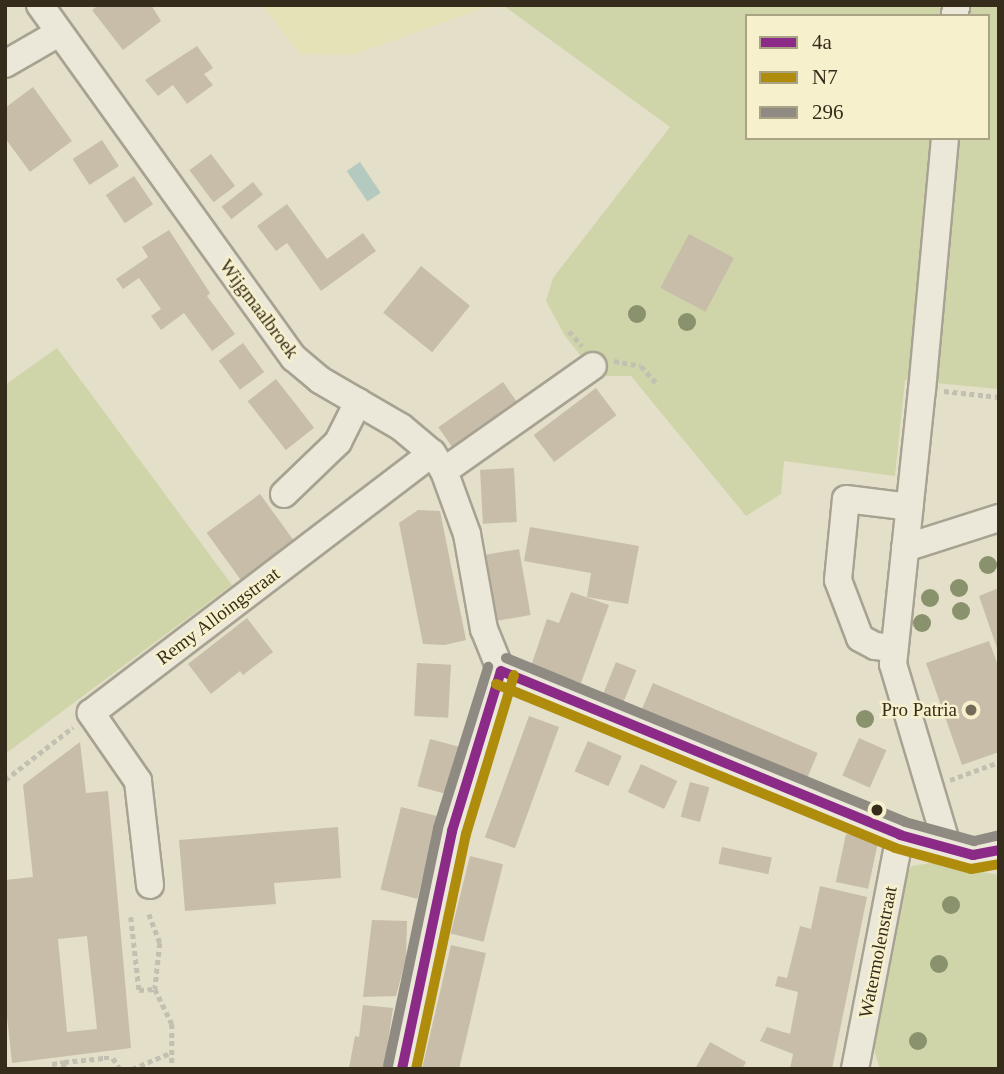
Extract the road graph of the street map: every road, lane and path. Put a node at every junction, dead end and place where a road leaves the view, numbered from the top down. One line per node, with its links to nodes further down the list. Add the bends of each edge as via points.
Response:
1 (40, 5): 2 (street, Wijgmaalbroek)
2 (60, 33): 3 (street); 9 (street, Wijgmaalbroek, via 294,358)
3 (5, 64)
4 (944, 140): 7 (street)
5 (593, 366): 6 (path, via 614,361 641,366); 10 (street, Remy Alloingstraat)
6 (658, 385)
7 (922, 389): 8 (path); 12 (street)
8 (999, 397)
9 (358, 402): 10 (street, Wijgmaalbroek, via 401,427); 11 (street, via 338,442)
10 (438, 462): 16 (street, Wijgmaalbroek, via 467,534 484,629); 17 (street, Remy Alloingstraat)
11 (284, 494)
12 (910, 507): 14 (street); 15 (street, via 846,499 838,579 860,638)
13 (999, 518): 14 (street)
14 (905, 548): 15 (street)
15 (894, 648): 20 (street, via 893,664)
16 (501, 671): 21 (street); 35 (street, via 452,831)
17 (91, 713): 19 (path); 24 (street, via 138,781)
18 (999, 762): 20 (path)
19 (5, 780)
20 (929, 787): 22 (street)
21 (900, 835): 22 (street); 36 (street, Watermolenstraat)
22 (948, 848): 23 (street, via 973,855)
23 (999, 850)
24 (150, 884)
25 (149, 914): 27 (path, via 160,943)
26 (131, 917): 27 (path, via 139,990)
27 (155, 989): 28 (path, via 172,1024)
28 (172, 1052): 33 (path); 34 (path)
29 (64, 1062): 30 (path); 31 (path); 32 (path, via 113,1058)
30 (52, 1064)
31 (63, 1069)
32 (120, 1069)
33 (132, 1069)
34 (172, 1069)
35 (402, 1069)
36 (855, 1069)

